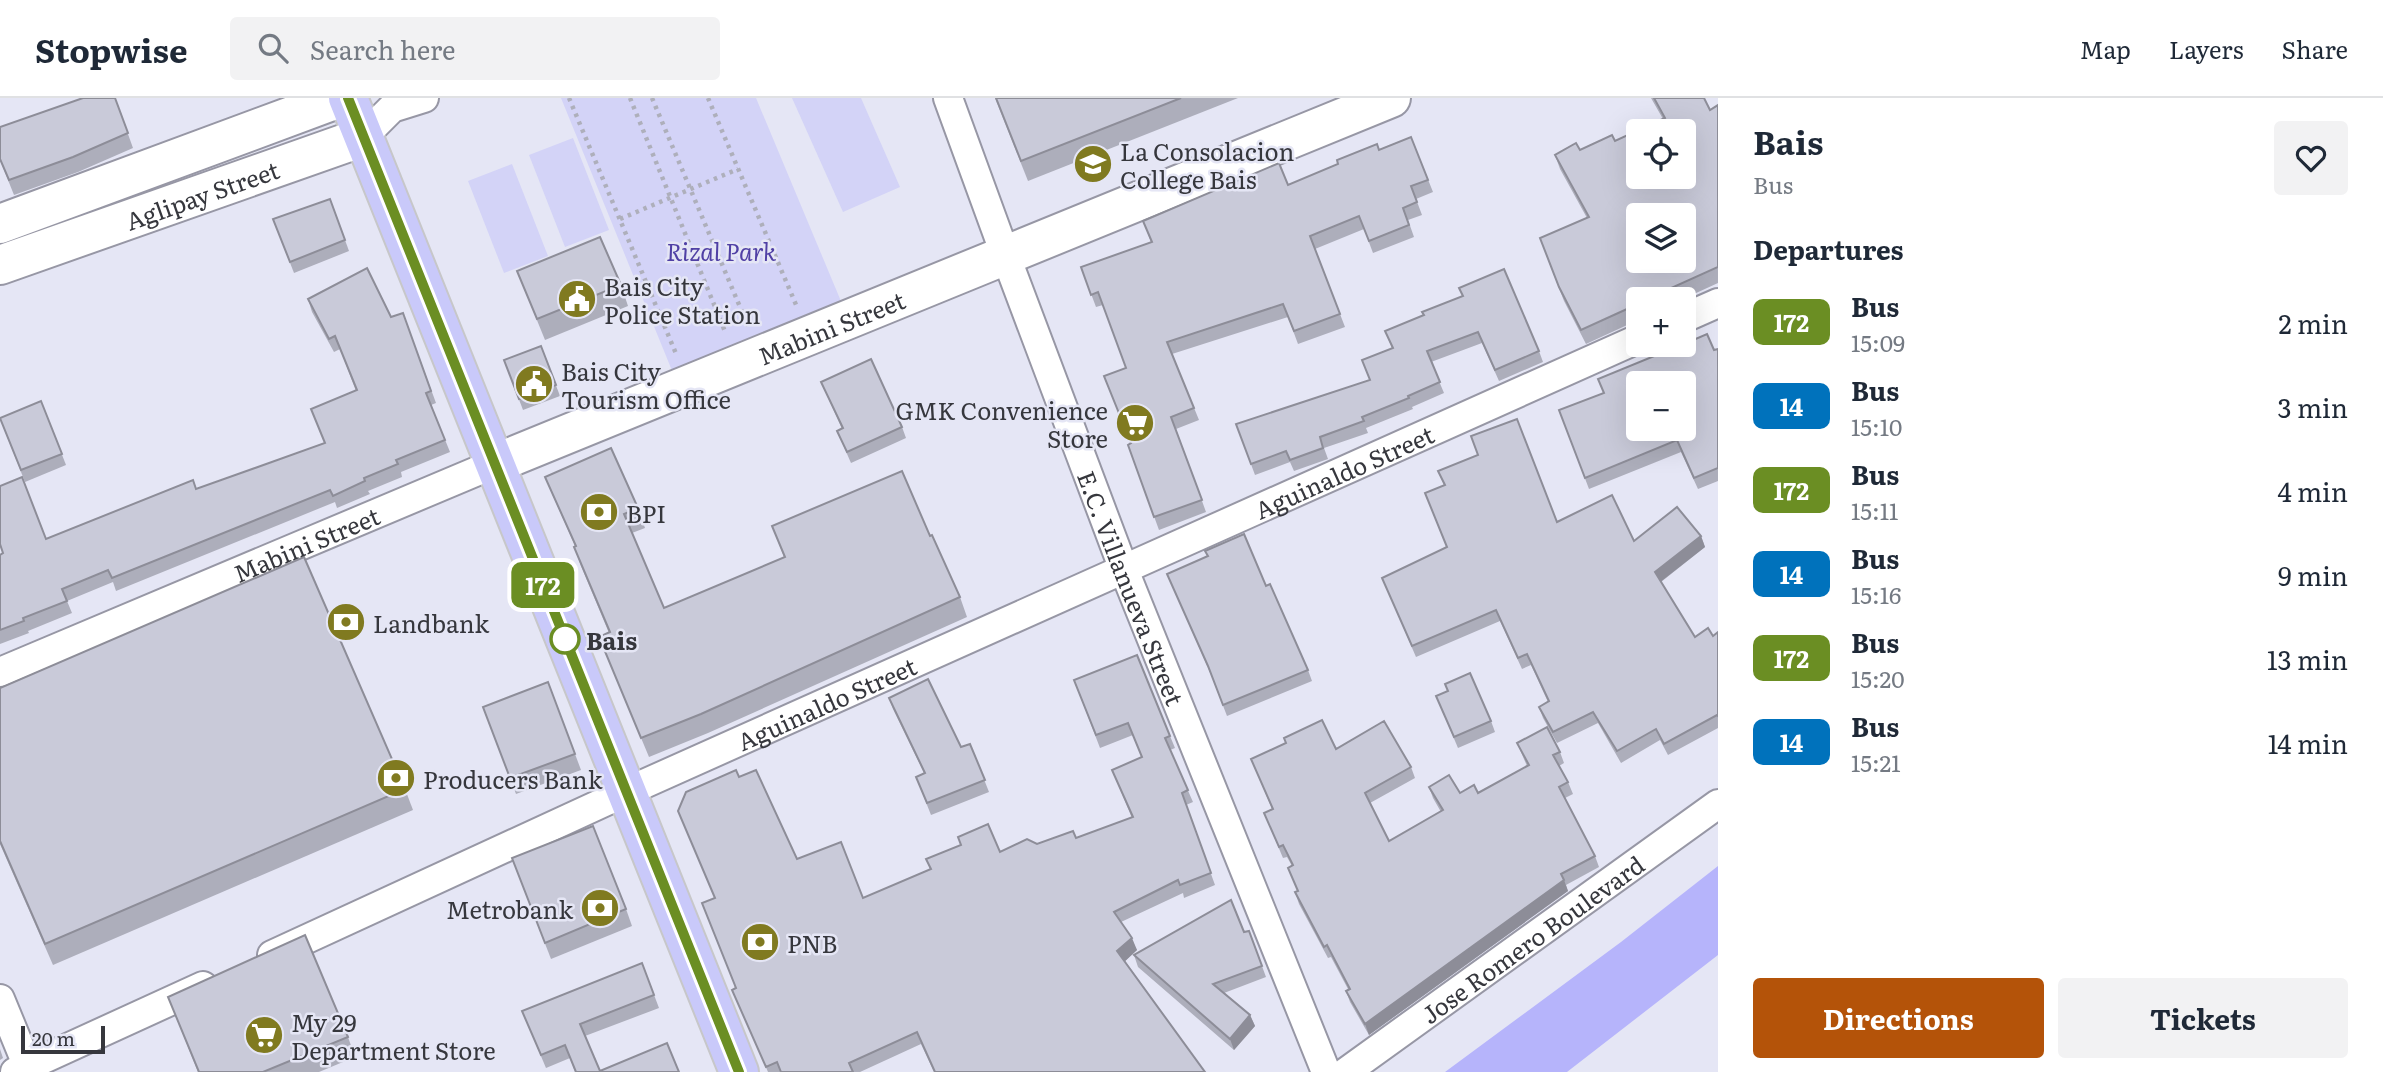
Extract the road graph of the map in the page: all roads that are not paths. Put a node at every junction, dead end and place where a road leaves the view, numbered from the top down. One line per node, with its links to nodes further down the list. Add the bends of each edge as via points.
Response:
1 (340, 98): 9 (street, Aglipay Street)
2 (348, 98): 8 (highway)
3 (356, 98): 7 (street)
4 (424, 98): 7 (street, Aglipay Street)
5 (948, 98): 10 (street, E.C. Villanueva Street)
6 (1391, 98): 10 (street, Mabini Street)
7 (392, 108): 8 (street, Aglipay Street)
8 (363, 137): 11 (street, Aglipay Street); 15 (highway)
9 (0, 224)
10 (1005, 254): 15 (street, Mabini Street); 16 (street, E.C. Villanueva Street)
11 (0, 265)
12 (1718, 303): 13 (street)
13 (1696, 313)
14 (1626, 344): 16 (street, Aguinaldo Street)
15 (494, 464): 17 (street, Mabini Street); 18 (highway)
16 (1124, 570): 18 (street, Aguinaldo Street); 23 (street, E.C. Villanueva Street)
17 (0, 672)
18 (626, 792): 21 (street, Aguinaldo Street); 22 (highway)
19 (1718, 804): 24 (street, Jose Romero Boulevard)
20 (0, 999): 21 (street)
21 (24, 1070)
22 (739, 1072)
23 (1326, 1072)
24 (1346, 1072)

